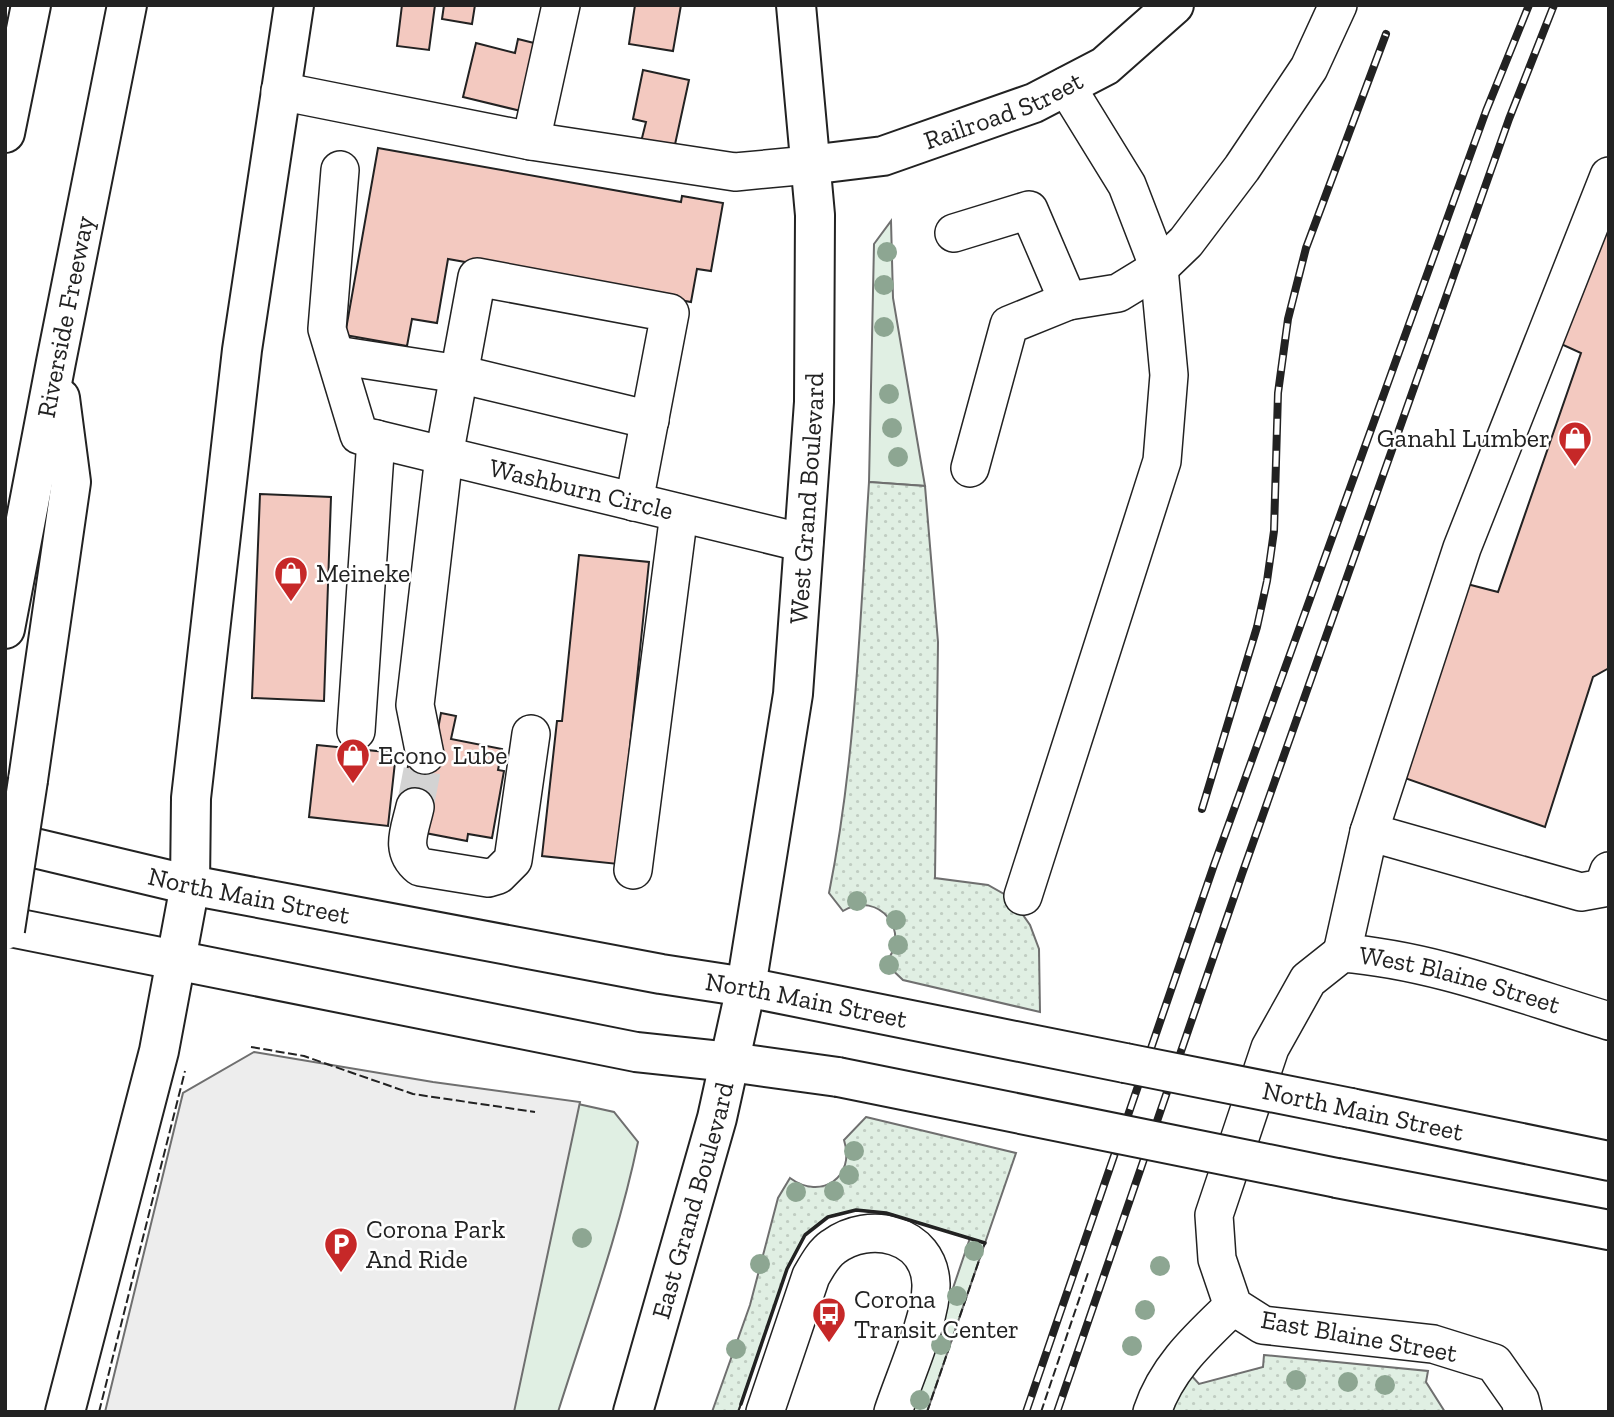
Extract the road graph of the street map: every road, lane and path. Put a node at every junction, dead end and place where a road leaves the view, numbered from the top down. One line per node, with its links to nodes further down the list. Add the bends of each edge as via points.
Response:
1 (31, 5): 10 (main road)
2 (127, 5): 19 (main road, Riverside Freeway)
3 (294, 5): 9 (main road)
4 (561, 5): 11 (street)
5 (796, 5): 12 (main road, West Grand Boulevard)
6 (1174, 5): 8 (main road, Railroad Street, via 1105,66)
7 (1338, 5): 16 (street, via 1309,68 1242,168 1199,227)
8 (1066, 86): 12 (main road, Railroad Street, via 1034,103 883,156); 16 (street, via 1127,185)
9 (280, 91): 11 (street); 37 (main road, via 237,390 191,798)
10 (5, 133)
11 (531, 141): 12 (street, via 735,172)
12 (809, 164): 27 (main road, West Grand Boulevard, via 815,215 814,402)
13 (340, 170): 18 (street, via 327,329)
14 (1609, 176): 33 (street, via 1462,548)
15 (954, 233): 17 (street, via 1029,210)
16 (1159, 268): 17 (street, via 1118,293); 38 (street, via 1170,375 1162,461)
17 (1068, 301): 24 (street, via 1009,326)
18 (336, 355): 20 (street); 22 (street)
19 (55, 362): 28 (main road, Riverside Freeway); 39 (main road, bridge, via 71,482)
20 (459, 374): 21 (street); 21 (street, via 477,277 670,313); 23 (street)
21 (650, 419): 25 (street)
22 (367, 437): 23 (street, Washburn Circle); 29 (street)
23 (444, 456): 25 (street, Washburn Circle); 31 (street, via 415,705)
24 (970, 468)
25 (634, 502): 26 (street, Washburn Circle)
26 (679, 513): 27 (street, Washburn Circle); 35 (street)
27 (804, 543): 42 (main road, West Grand Boulevard, via 793,694)
28 (5, 629)
29 (356, 731)
30 (531, 734): 32 (street, via 513,860 498,875 488,878 447,872 412,861 407,853)
31 (425, 755)
32 (415, 807)
33 (1369, 832): 36 (street, via 1581,892 1603,888); 40 (street)
34 (5, 841): 37 (main road, North Main Street)
35 (633, 870)
36 (1609, 871)
37 (190, 885): 41 (main road); 42 (main road, North Main Street)
38 (1023, 895)
39 (5, 928): 41 (main road)
40 (1342, 953): 43 (street, West Blaine Street, via 1448,972); 45 (street, West Blaine Street, via 1308,981 1270,1048)
41 (176, 960): 44 (main road, via 636,1052); 50 (main road, via 159,1051)
42 (747, 987): 44 (main road, East Grand Boulevard); 46 (main road, North Main Street, bridge)
43 (1609, 1021)
44 (730, 1062): 47 (main road, bridge, via 838,1077); 51 (main road, East Grand Boulevard)
45 (1244, 1124): 48 (street, East Blaine Street, via 1214,1214 1217,1259)
46 (1609, 1161)
47 (1609, 1230)
48 (1233, 1306): 49 (street, East Blaine Street, via 1263,1325 1433,1344 1494,1363); 54 (street, via 1171,1370)
49 (1532, 1408)
50 (65, 1412)
51 (633, 1412)
52 (765, 1412): 53 (street, via 820,1260 833,1247 868,1232 889,1233 916,1249 931,1282 929,1307)
53 (892, 1412)
54 (1152, 1412)

